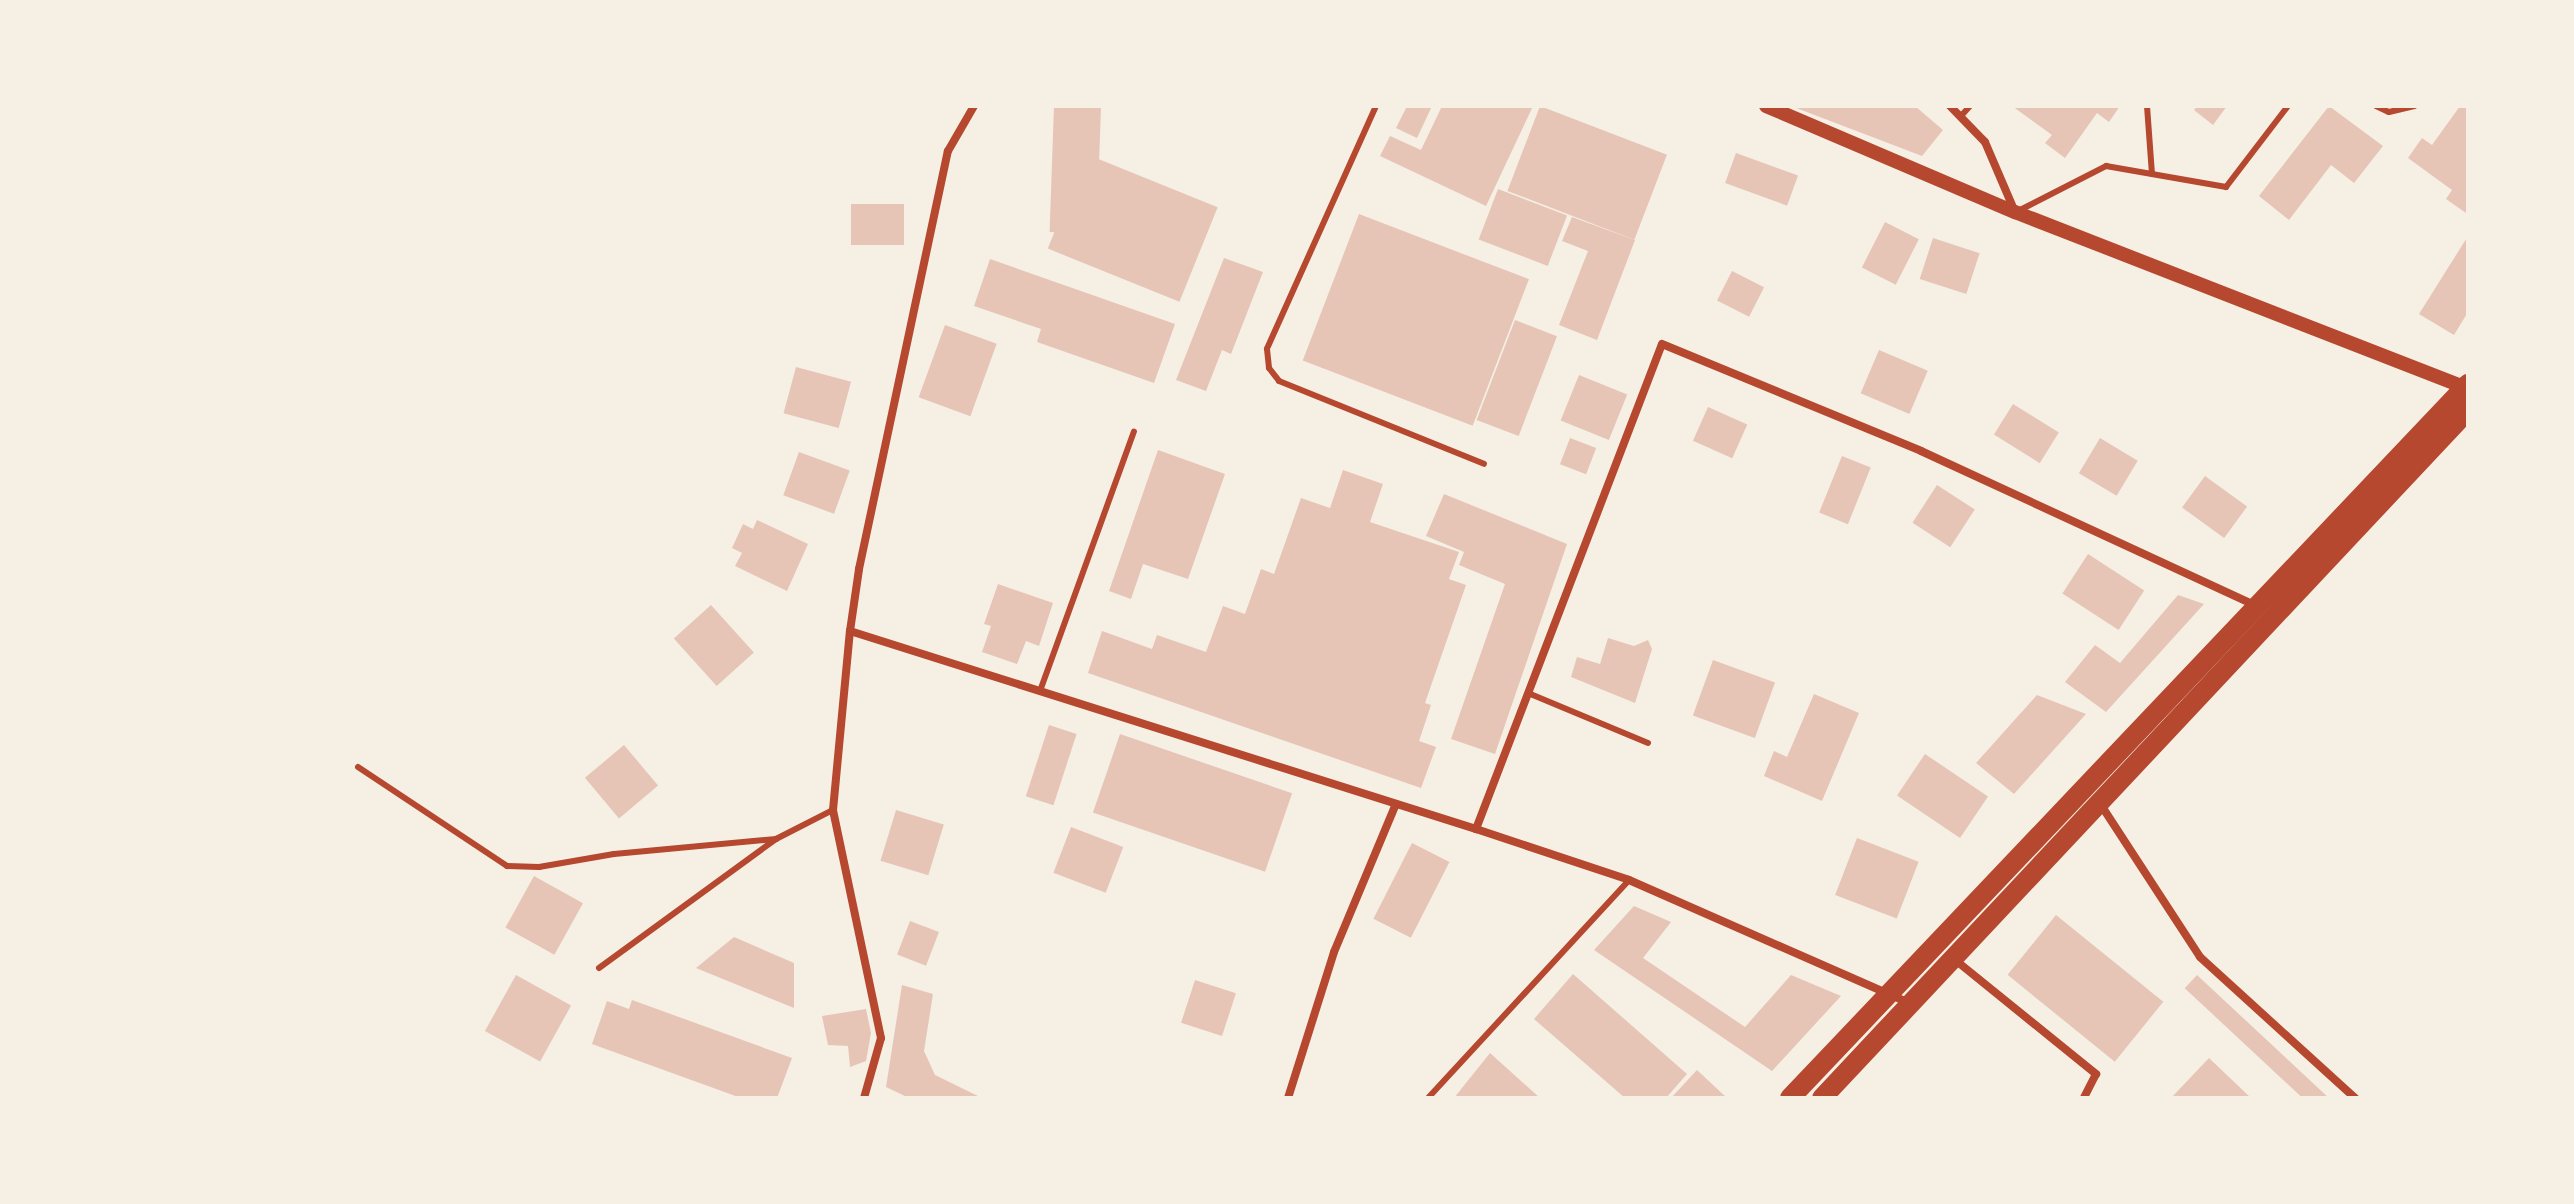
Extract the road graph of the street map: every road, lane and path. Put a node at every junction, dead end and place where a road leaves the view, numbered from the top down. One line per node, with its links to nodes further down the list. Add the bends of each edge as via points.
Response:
1 (974, 106): 19 (street, via 948,151)
2 (1376, 106): 16 (lane, via 1267,349 1269,368 1279,381)
3 (1766, 106): 12 (street)
4 (1950, 106): 10 (street)
5 (1970, 106): 10 (lane)
6 (2147, 106): 11 (lane)
7 (2288, 106): 11 (lane, via 2226,187)
8 (2376, 106): 9 (lane, via 2389,112)
9 (2414, 106)
10 (1961, 116): 12 (street, via 1985,142)
11 (2152, 174): 12 (lane, via 2106,166)
12 (2015, 212): 13 (street)
13 (2467, 387): 17 (main road)
14 (2468, 410): 18 (main road)
15 (1134, 431): 20 (lane)
16 (1484, 464)
17 (2255, 606): 18 (street); 21 (street, via 1921,451 1662,344); 32 (main road)
18 (2275, 616): 24 (main road)
19 (850, 631): 20 (street); 26 (street)
20 (1040, 691): 25 (street)
21 (1528, 693): 22 (lane); 27 (street)
22 (1648, 743)
23 (358, 767): 28 (lane, via 507,866 539,867 614,854)
24 (2099, 803): 30 (main road); 40 (street, via 2200,957)
25 (1396, 804): 27 (street); 35 (street, via 1334,952)
26 (833, 810): 28 (lane); 34 (street, via 881,1038)
27 (1476, 829): 29 (street)
28 (776, 839): 31 (lane)
29 (1629, 880): 32 (street); 36 (lane)
30 (1953, 958): 33 (main road); 39 (street, via 2096,1074)
31 (599, 968)
32 (1887, 994): 33 (street); 37 (main road)
33 (1910, 1004): 38 (main road)
34 (864, 1098)
35 (1288, 1098)
36 (1428, 1098)
37 (1790, 1098)
38 (1822, 1098)
39 (2084, 1098)
40 (2355, 1098)

